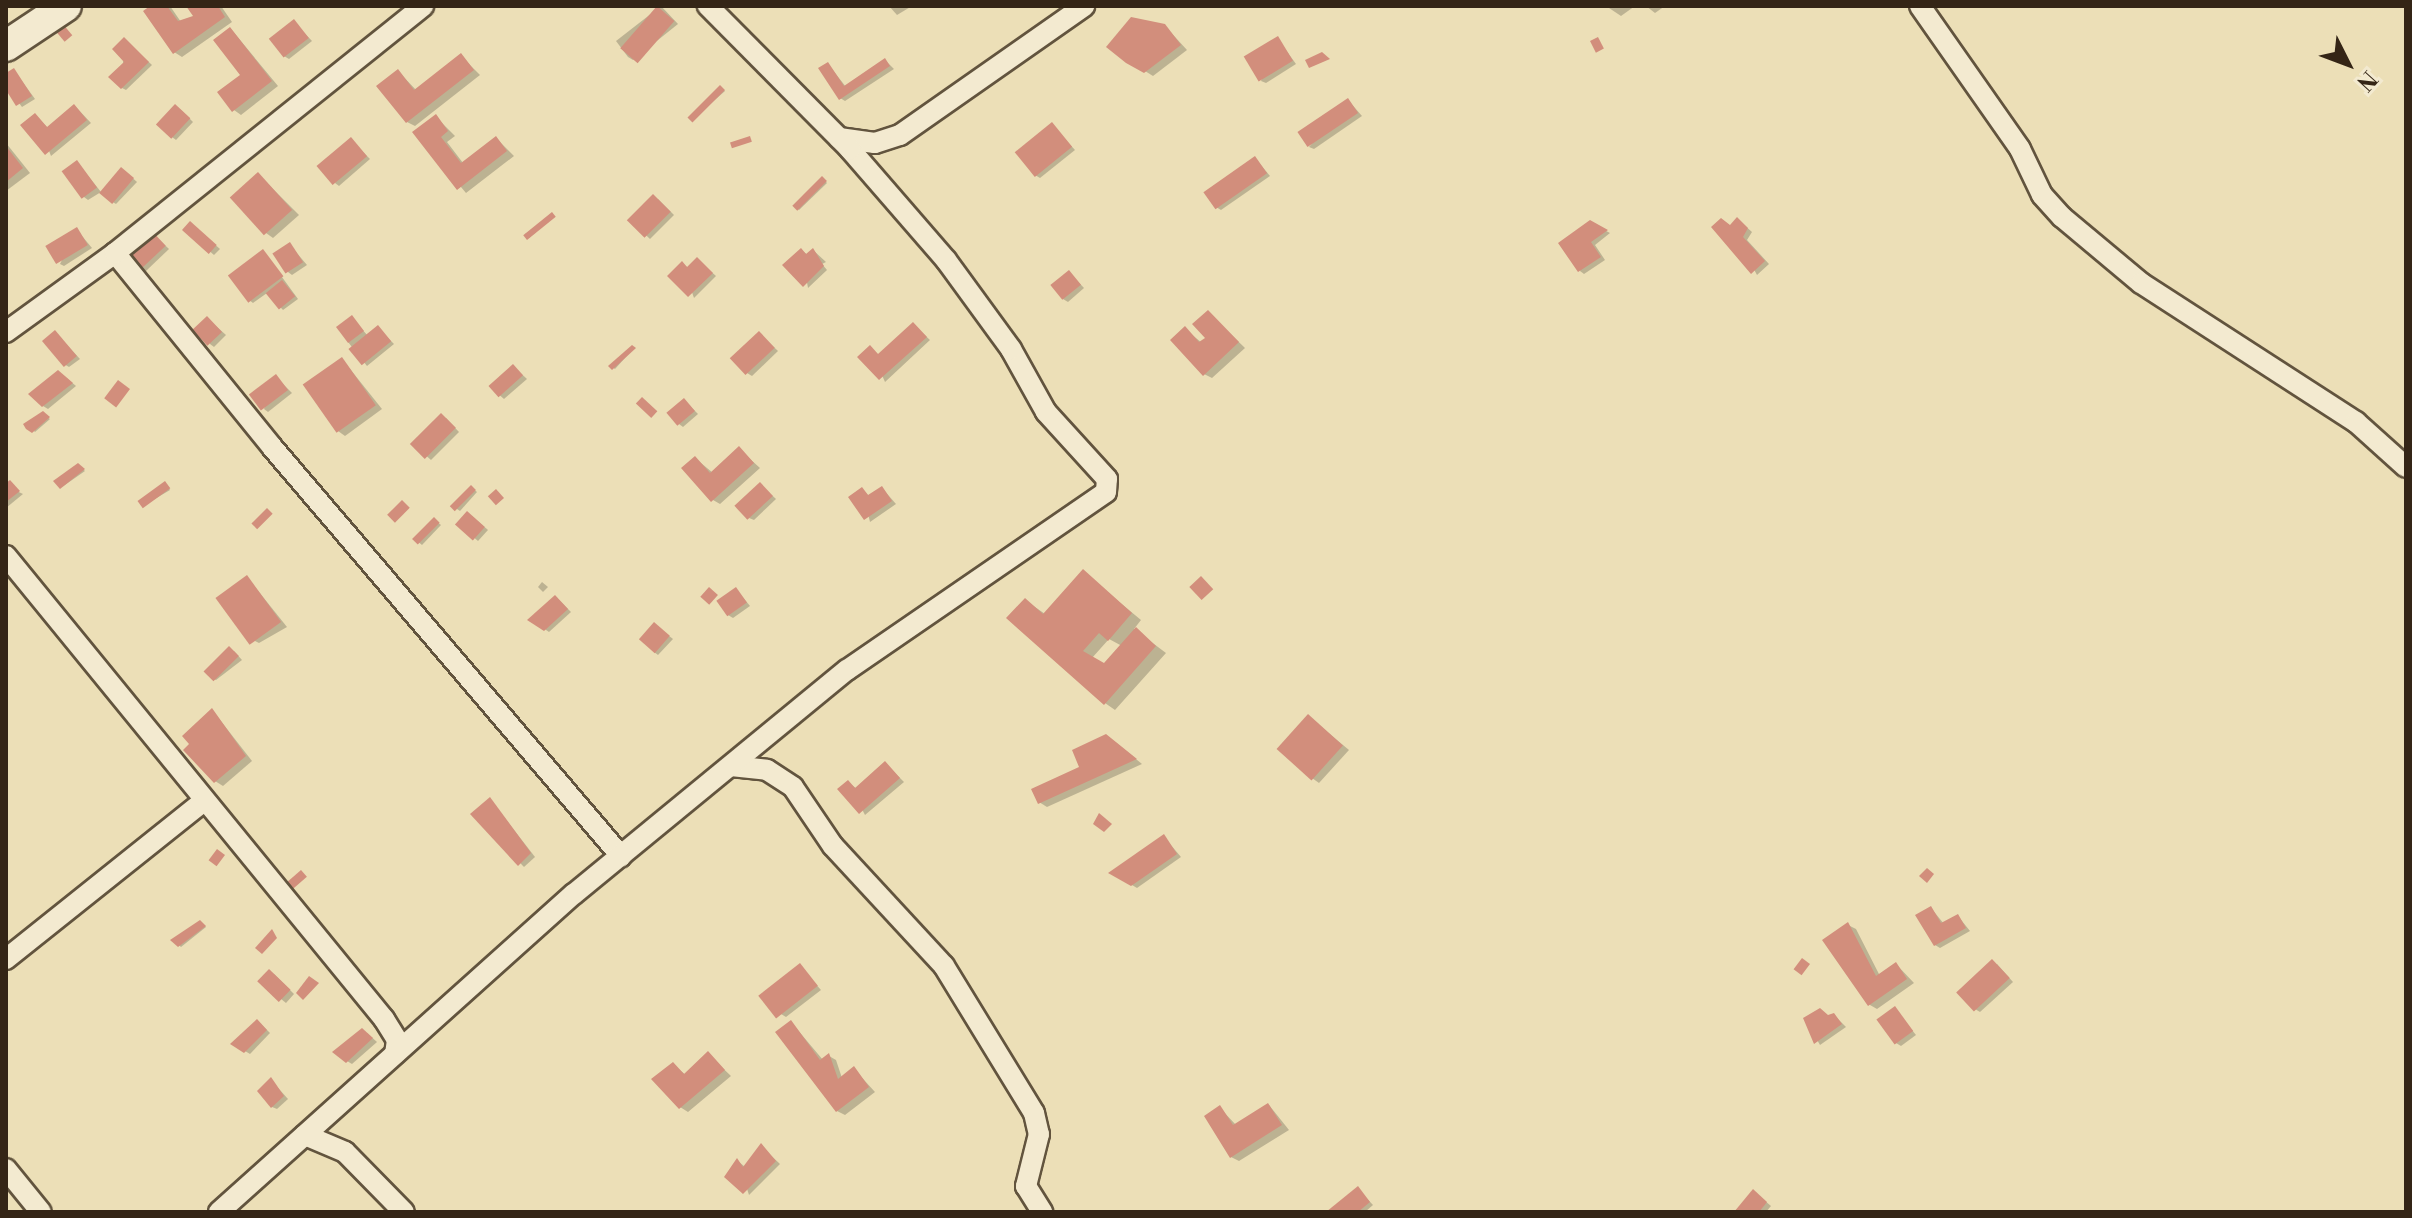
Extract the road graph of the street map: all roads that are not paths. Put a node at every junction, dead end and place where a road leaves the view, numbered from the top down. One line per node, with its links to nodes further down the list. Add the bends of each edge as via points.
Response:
1 (66, 6): 6 (street)
2 (423, 6): 8 (street)
3 (708, 6): 7 (street)
4 (1084, 6): 7 (street, via 900,135 875,143)
5 (1920, 6): 10 (street, via 2020,149 2042,195 2062,217 2141,283 2356,422)
6 (6, 46)
7 (839, 138): 12 (street, via 946,260 1011,349 1046,412 1107,479 1106,492 847,670)
8 (115, 253): 9 (street); 14 (street, via 272,447)
9 (6, 332)
10 (2406, 467)
11 (6, 556): 13 (street)
12 (731, 766): 14 (street); 22 (street, via 767,770 793,787 833,846 944,966 1034,1113 1039,1134 1026,1186)
13 (204, 801): 15 (street); 16 (street, via 384,1019 397,1040)
14 (621, 856): 16 (street)
15 (6, 959)
16 (395, 1054): 17 (street)
17 (305, 1135): 20 (street); 21 (street, via 345,1152)
18 (6, 1169): 19 (street)
19 (41, 1212)
20 (219, 1212)
21 (404, 1212)
22 (1042, 1212)

